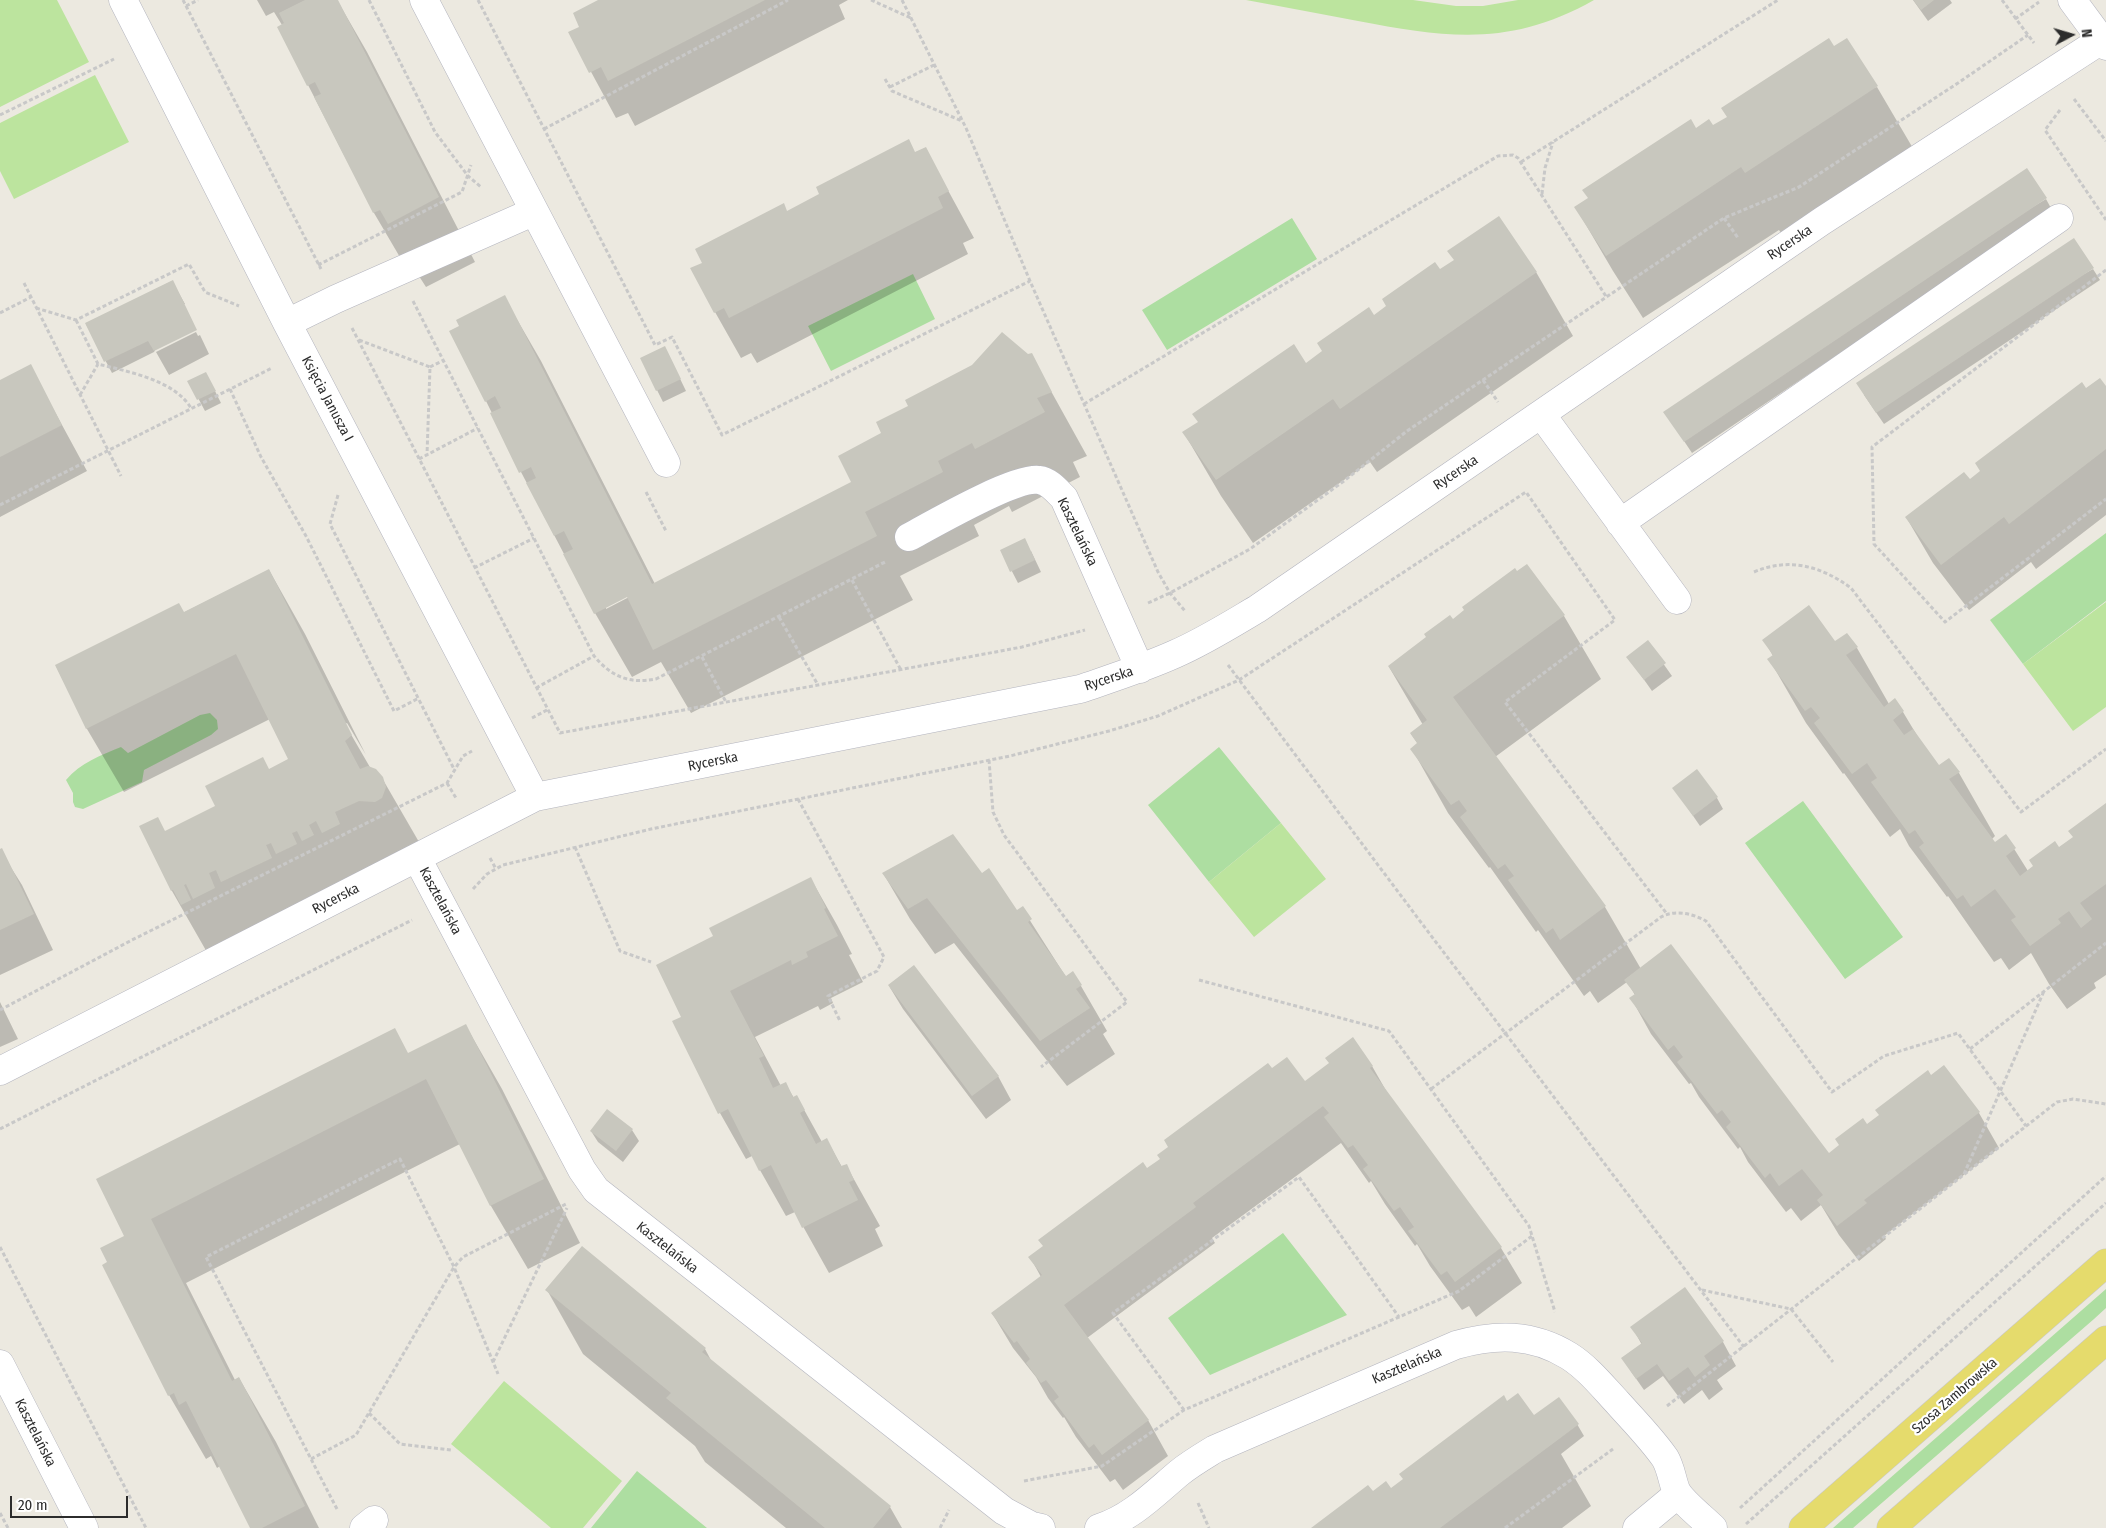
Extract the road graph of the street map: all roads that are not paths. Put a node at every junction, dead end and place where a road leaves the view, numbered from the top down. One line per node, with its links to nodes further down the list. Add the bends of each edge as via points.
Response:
1 (123, 0): 7 (street, Księcia Janusza I)
2 (424, 0): 5 (street)
3 (2072, 0): 4 (street)
4 (2104, 41): 8 (street, Rycerska, via 2054,69 1822,221)
5 (533, 212): 7 (street); 9 (street)
6 (2059, 218): 10 (street)
7 (287, 322): 14 (street, Księcia Janusza I)
8 (1541, 414): 10 (street); 13 (street, Rycerska, via 1257,609 1208,638)
9 (666, 463)
10 (1620, 523): 12 (street)
11 (908, 536): 13 (street, Kasztelańska, via 1009,486 1041,480 1064,498)
12 (1677, 600)
13 (1140, 669): 14 (street, Rycerska, via 1080,689 1005,705)
14 (534, 796): 15 (street, Rycerska)
15 (417, 858): 16 (street, Rycerska); 22 (street, Kasztelańska, via 582,1170 596,1190 1004,1511)
16 (0, 1071)
17 (2106, 1263): 26 (main road, Szosa Zambrowska)
18 (2106, 1340): 27 (main road)
19 (0, 1364): 21 (street, Kasztelańska)
20 (1678, 1494): 23 (street, Kasztelańska, via 1667,1462 1592,1376 1569,1356 1531,1341 1510,1337 1479,1338 1215,1449 1188,1466 1130,1515); 24 (street); 25 (street, Kasztelańska)
21 (84, 1528)
22 (1041, 1528)
23 (1099, 1528)
24 (1637, 1528)
25 (1713, 1528)
26 (1803, 1528)
27 (1891, 1528)

